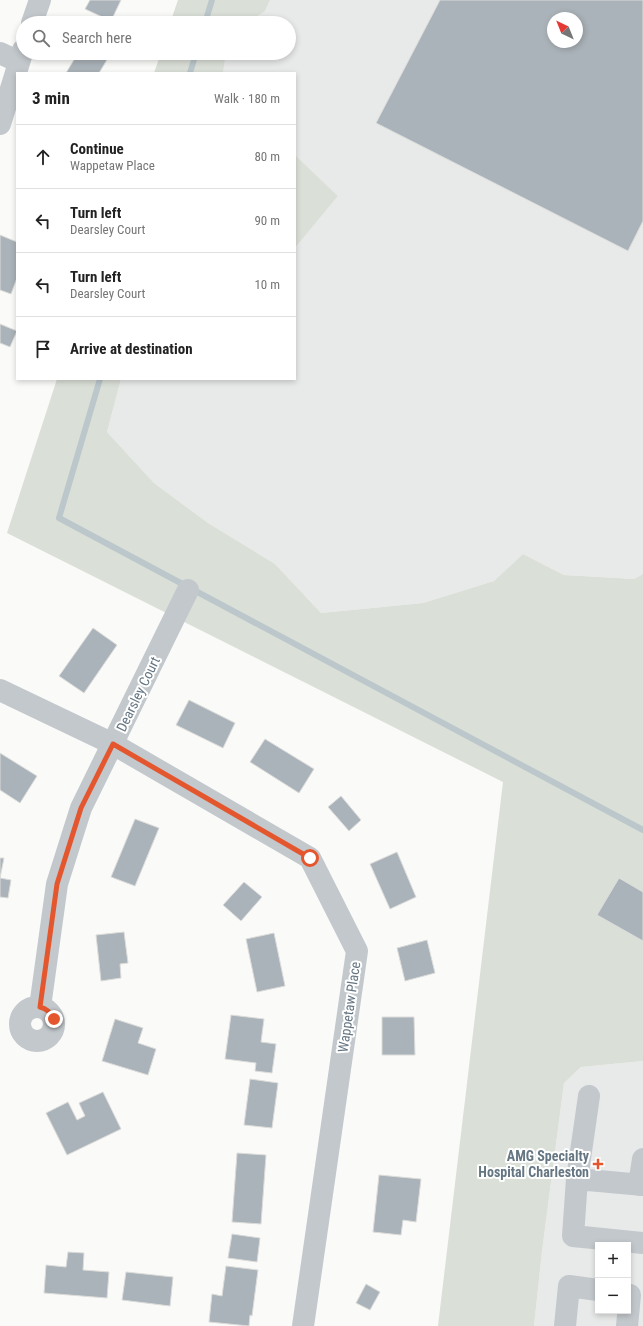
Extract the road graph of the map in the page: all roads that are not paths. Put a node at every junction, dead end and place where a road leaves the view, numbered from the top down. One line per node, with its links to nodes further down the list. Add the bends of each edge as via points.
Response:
1 (40, 0): 2 (street)
2 (34, 16)
3 (14, 55): 4 (street)
4 (0, 124)
5 (188, 590): 7 (street, Dearsley Court)
6 (0, 690): 7 (street, Wappetaw Place)
7 (113, 744): 8 (street, Dearsley Court, via 81,808 57,884); 16 (street, Wappetaw Place, via 310,858 357,951)
8 (40, 1007)
9 (589, 1096): 11 (street)
10 (643, 1159): 12 (street)
11 (577, 1179): 12 (street); 13 (street, via 573,1236)
12 (641, 1185)
13 (643, 1243)
14 (595, 1290): 17 (street, via 569,1286)
15 (634, 1294): 18 (street)
16 (303, 1326)
17 (565, 1326)
18 (627, 1326)

